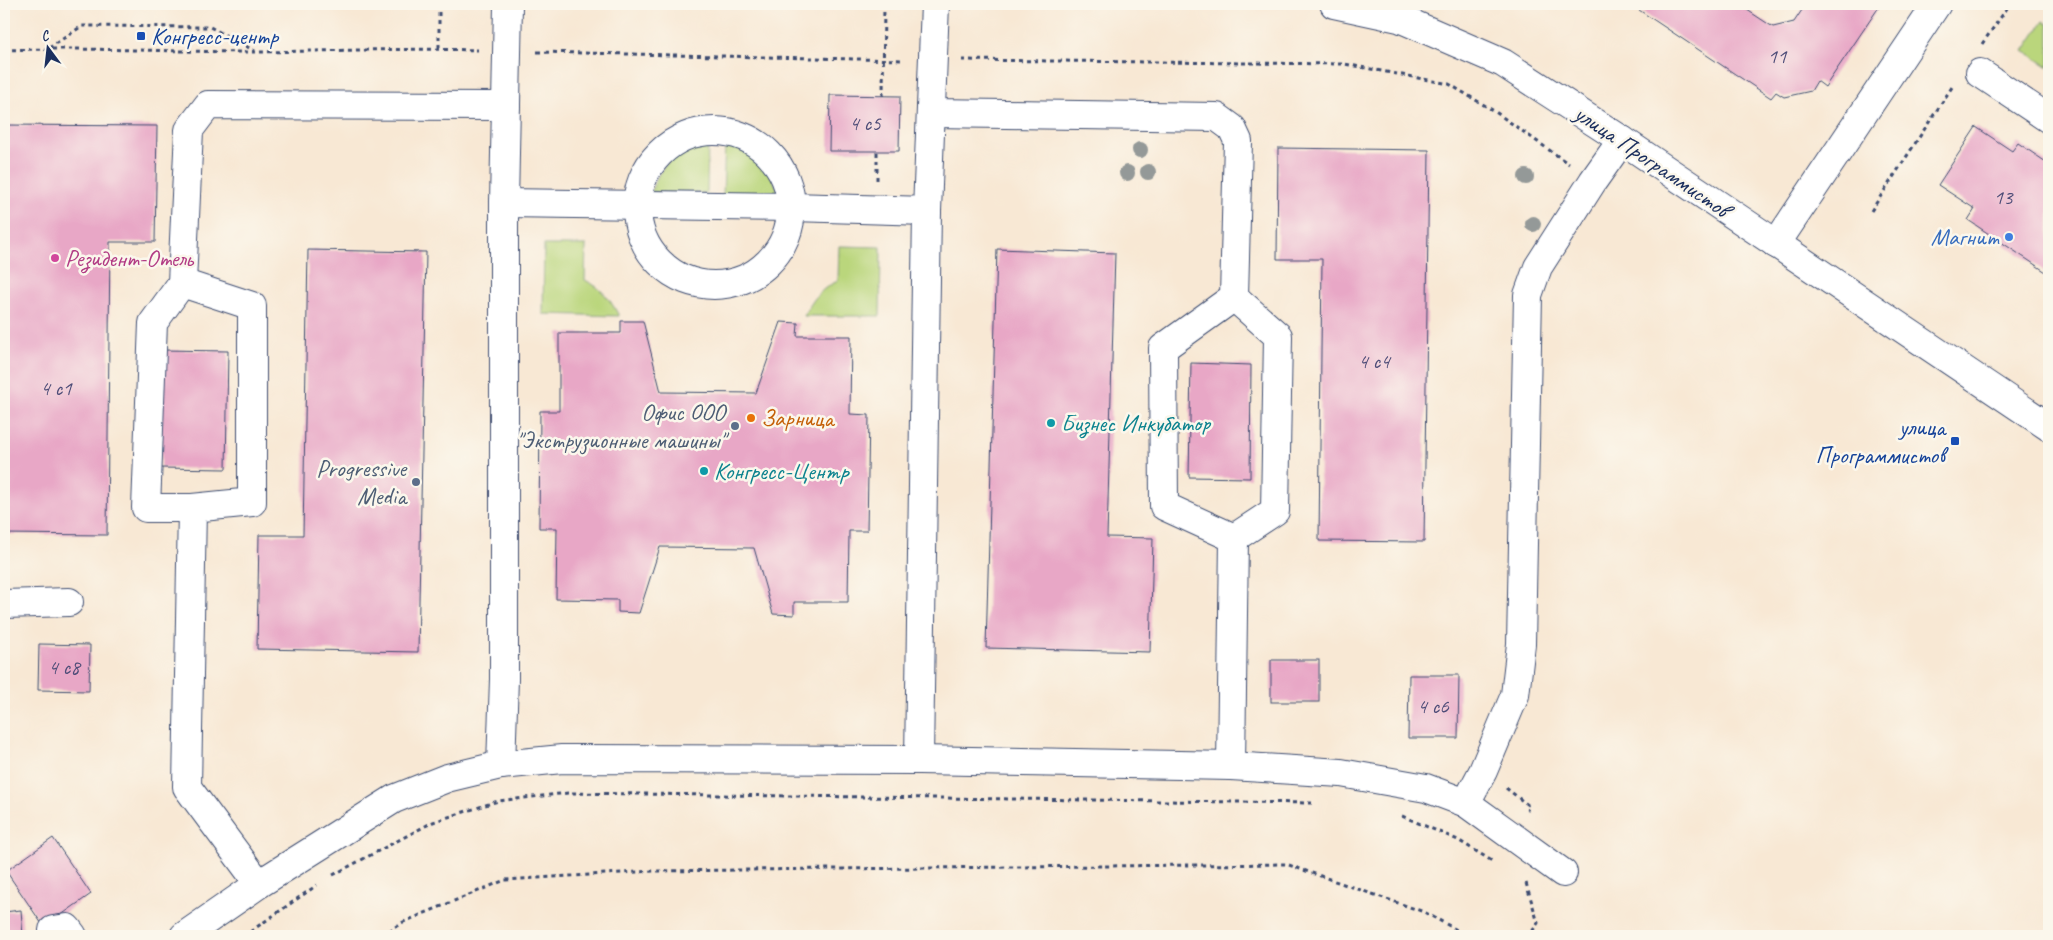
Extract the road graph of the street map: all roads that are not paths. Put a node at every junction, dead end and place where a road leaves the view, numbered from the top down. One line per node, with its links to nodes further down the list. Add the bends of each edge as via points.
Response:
1 (508, 4): 7 (street)
2 (935, 4): 8 (street)
3 (1334, 4): 5 (street, улица Программистов)
4 (1936, 4): 15 (street)
5 (1402, 11): 10 (street, улица Программистов, via 1503,62)
6 (1980, 73): 9 (street)
7 (506, 106): 11 (street); 16 (street, via 208,105 189,130)
8 (931, 113): 14 (street); 17 (street, via 1217,117 1232,128 1238,141)
9 (2049, 119)
10 (1622, 140): 15 (street, улица Программистов); 26 (street, via 1538,267 1528,295 1520,653 1515,695)
11 (504, 203): 12 (street); 24 (street)
12 (636, 205): 13 (street); 13 (street, via 642,176 660,152 685,136 715,130 744,136 769,153 786,178); 13 (street, via 640,236 657,262 682,280 713,286 744,280 769,263 786,237)
13 (792, 206): 14 (street)
14 (927, 212): 23 (street)
15 (1776, 244): 18 (street, улица Программистов)
16 (182, 283): 19 (street, via 153,323 146,508); 19 (street, via 252,306 252,502)
17 (1234, 297): 20 (street, via 1278,336 1275,511); 20 (street, via 1163,348 1164,506)
18 (2049, 427)
19 (192, 508): 28 (street, via 187,788)
20 (1234, 538): 25 (street)
21 (69, 602): 22 (street)
22 (4, 604)
23 (919, 760): 24 (street, via 562,759); 25 (street)
24 (502, 765): 28 (street, via 447,778 394,799)
25 (1231, 766): 26 (street, via 1341,773 1426,788)
26 (1466, 803): 27 (street)
27 (1563, 873)
28 (259, 884): 29 (street)
29 (184, 936)

